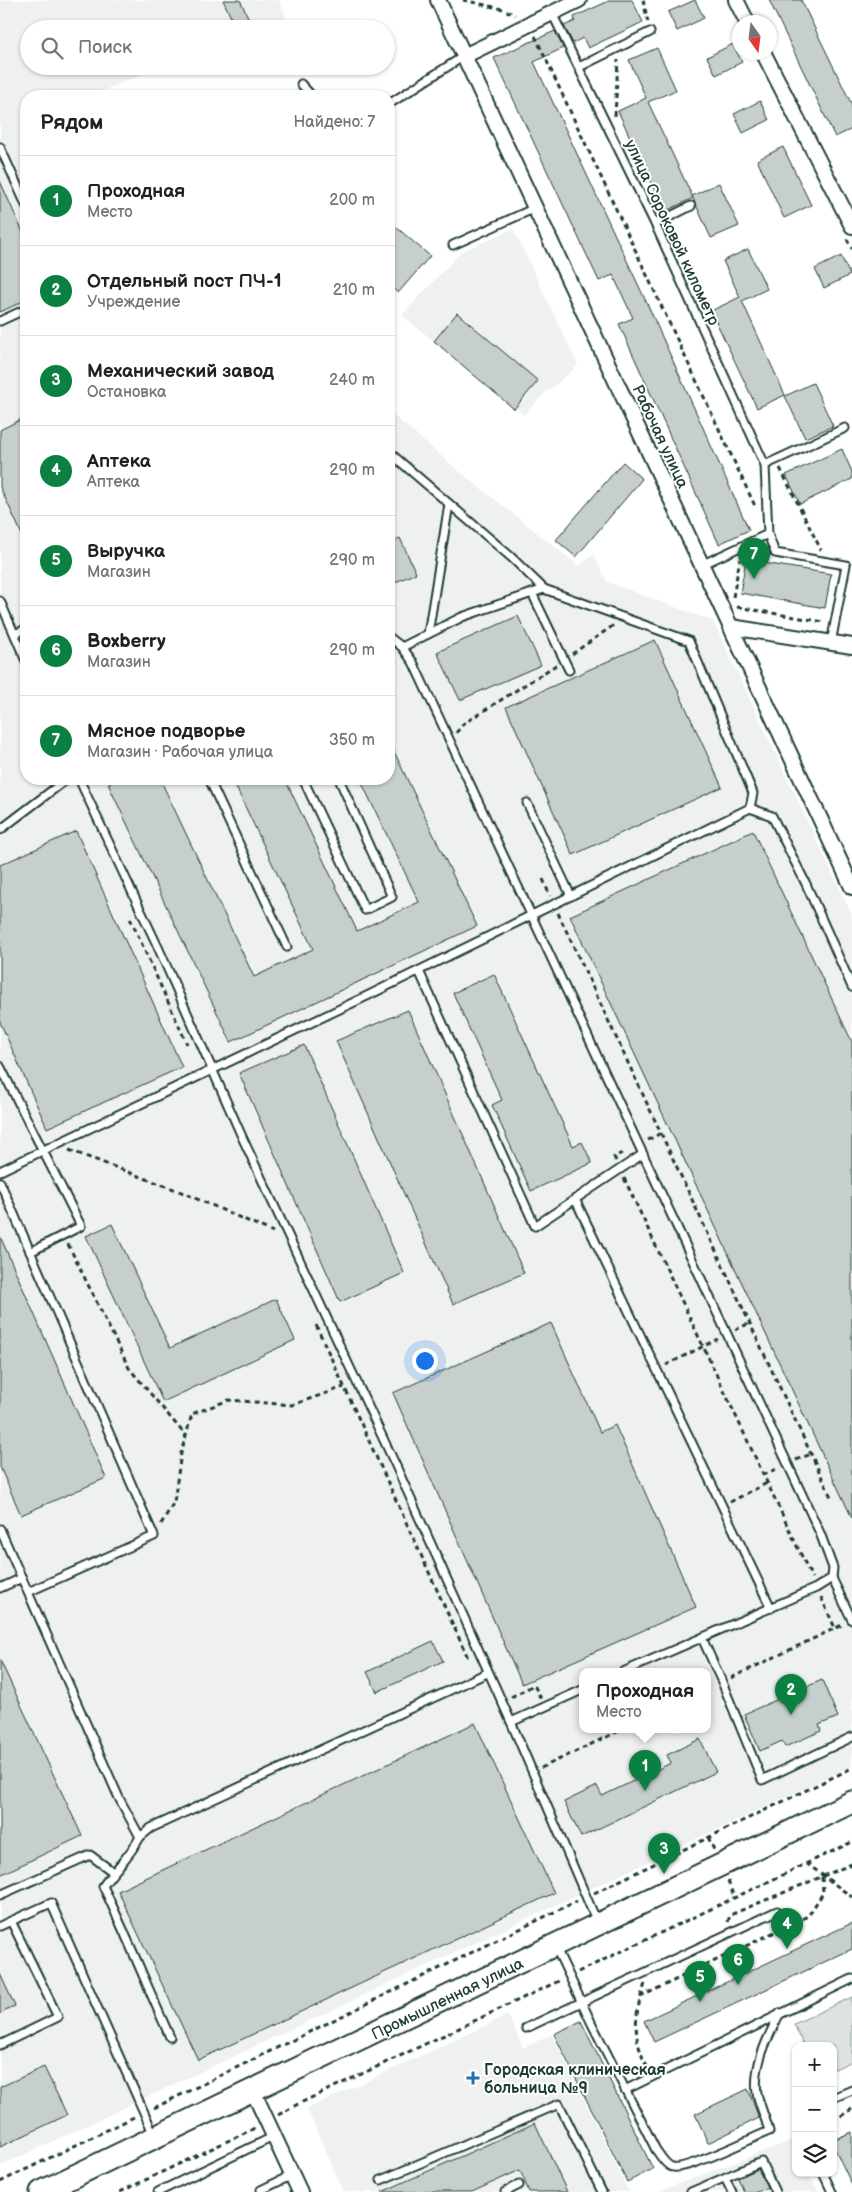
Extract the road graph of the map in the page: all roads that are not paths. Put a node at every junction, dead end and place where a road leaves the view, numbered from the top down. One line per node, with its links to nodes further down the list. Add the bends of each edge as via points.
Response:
1 (438, 0): 7 (street, Рабочая улица)
2 (579, 0): 4 (street)
3 (736, 0): 5 (street)
4 (552, 12): 7 (street); 9 (lane, улица Сороковой километр)
5 (744, 15)
6 (650, 32): 9 (lane)
7 (464, 56): 12 (lane); 16 (street, Рабочая улица)
8 (767, 60): 18 (street)
9 (579, 67): 17 (lane, улица Сороковой километр)
10 (300, 84): 11 (lane)
11 (306, 90)
12 (395, 100)
13 (0, 147): 14 (lane)
14 (20, 192)
15 (691, 206): 17 (lane)
16 (535, 208): 19 (lane); 27 (street, Рабочая улица)
17 (655, 224): 24 (lane, улица Сороковой километр)
18 (852, 226)
19 (453, 245)
20 (20, 312): 21 (lane)
21 (0, 321)
22 (845, 428): 24 (lane)
23 (395, 457): 25 (lane)
24 (765, 465): 26 (lane)
25 (449, 504): 29 (lane); 36 (lane)
26 (768, 534): 27 (lane); 28 (lane, via 775,553)
27 (701, 564): 33 (street, Рабочая улица)
28 (849, 566): 38 (lane)
29 (544, 589): 30 (lane); 49 (lane, via 689,641 753,793)
30 (532, 593): 36 (lane, via 462,617); 42 (lane)
31 (0, 601): 32 (lane)
32 (2, 612): 35 (lane)
33 (730, 627): 38 (street); 51 (street, Рабочая улица)
34 (20, 632): 35 (lane)
35 (14, 634): 41 (lane)
36 (428, 634): 40 (lane)
37 (395, 642): 40 (lane)
38 (831, 642): 39 (street)
39 (852, 646)
40 (402, 647): 53 (lane, via 413,662)
41 (20, 648)
42 (569, 670)
43 (59, 785): 50 (lane)
44 (82, 785): 58 (lane)
45 (212, 785): 54 (lane)
46 (306, 785): 47 (lane, via 365,910 392,897)
47 (342, 785)
48 (527, 803): 52 (lane)
49 (750, 808): 52 (lane); 56 (lane, via 772,816)
50 (0, 830)
51 (852, 887)
52 (571, 896): 53 (lane)
53 (531, 916): 55 (lane); 60 (lane)
54 (286, 947)
55 (419, 971): 58 (lane); 63 (lane, via 535,1226)
56 (852, 987)
57 (0, 1066): 59 (lane)
58 (212, 1069): 59 (lane); 74 (lane)
59 (44, 1152): 61 (lane); 64 (lane, via 81,1226)
60 (643, 1154): 63 (lane); 67 (lane, via 820,1533 833,1568)
61 (0, 1171)
62 (0, 1182): 64 (lane)
63 (575, 1199): 70 (lane)
64 (30, 1252): 69 (lane, via 154,1536)
65 (0, 1529): 66 (lane)
66 (22, 1578): 68 (lane); 69 (lane)
67 (832, 1578): 70 (lane); 71 (lane)
68 (0, 1588)
69 (28, 1592): 79 (lane, via 119,1798)
70 (771, 1608): 72 (lane)
71 (852, 1620)
72 (702, 1638): 73 (lane); 77 (lane, via 762,1780)
73 (632, 1668)
74 (488, 1673): 76 (lane); 79 (lane, via 151,1828)
75 (579, 1691): 76 (lane)
76 (510, 1722): 84 (lane)
77 (852, 1737)
78 (852, 1802): 84 (main road, Промышленная улица)
79 (140, 1837): 80 (lane, via 131,1854)
80 (113, 1872): 81 (lane, via 90,1855); 91 (lane, via 103,1886)
81 (0, 1896)
82 (777, 1910): 88 (lane)
83 (11, 1920): 85 (lane); 92 (lane, via 58,2017); 98 (lane, via 51,1903)
84 (598, 1925): 86 (main road, Промышленная улица)
85 (0, 1926)
86 (555, 1946): 88 (lane); 95 (main road, Промышленная улица)
87 (852, 1979): 89 (lane)
88 (581, 2002): 90 (lane); 93 (lane)
89 (780, 2013): 93 (lane); 93 (lane, via 759,2063 757,2093 769,2131 698,2162 674,2168 666,2164 656,2150)
90 (526, 2028)
91 (170, 2036)
92 (0, 2045)
93 (625, 2090)
94 (852, 2090): 96 (lane)
95 (253, 2091): 97 (street); 98 (main road, Промышленная улица)
96 (837, 2096)
97 (275, 2136): 99 (street); 106 (lane)
98 (156, 2137): 105 (main road, Промышленная улица)
99 (292, 2175): 104 (lane); 107 (street)
100 (826, 2177): 113 (lane)
101 (725, 2178): 110 (lane); 111 (lane); 112 (lane, via 761,2162)
102 (380, 2180): 109 (lane, via 559,2104)
103 (519, 2185): 108 (lane)
104 (261, 2190)
105 (40, 2192)
106 (158, 2192)
107 (300, 2192)
108 (505, 2192)
109 (602, 2192)
110 (691, 2192)
111 (732, 2192)
112 (774, 2192)
113 (832, 2192)

